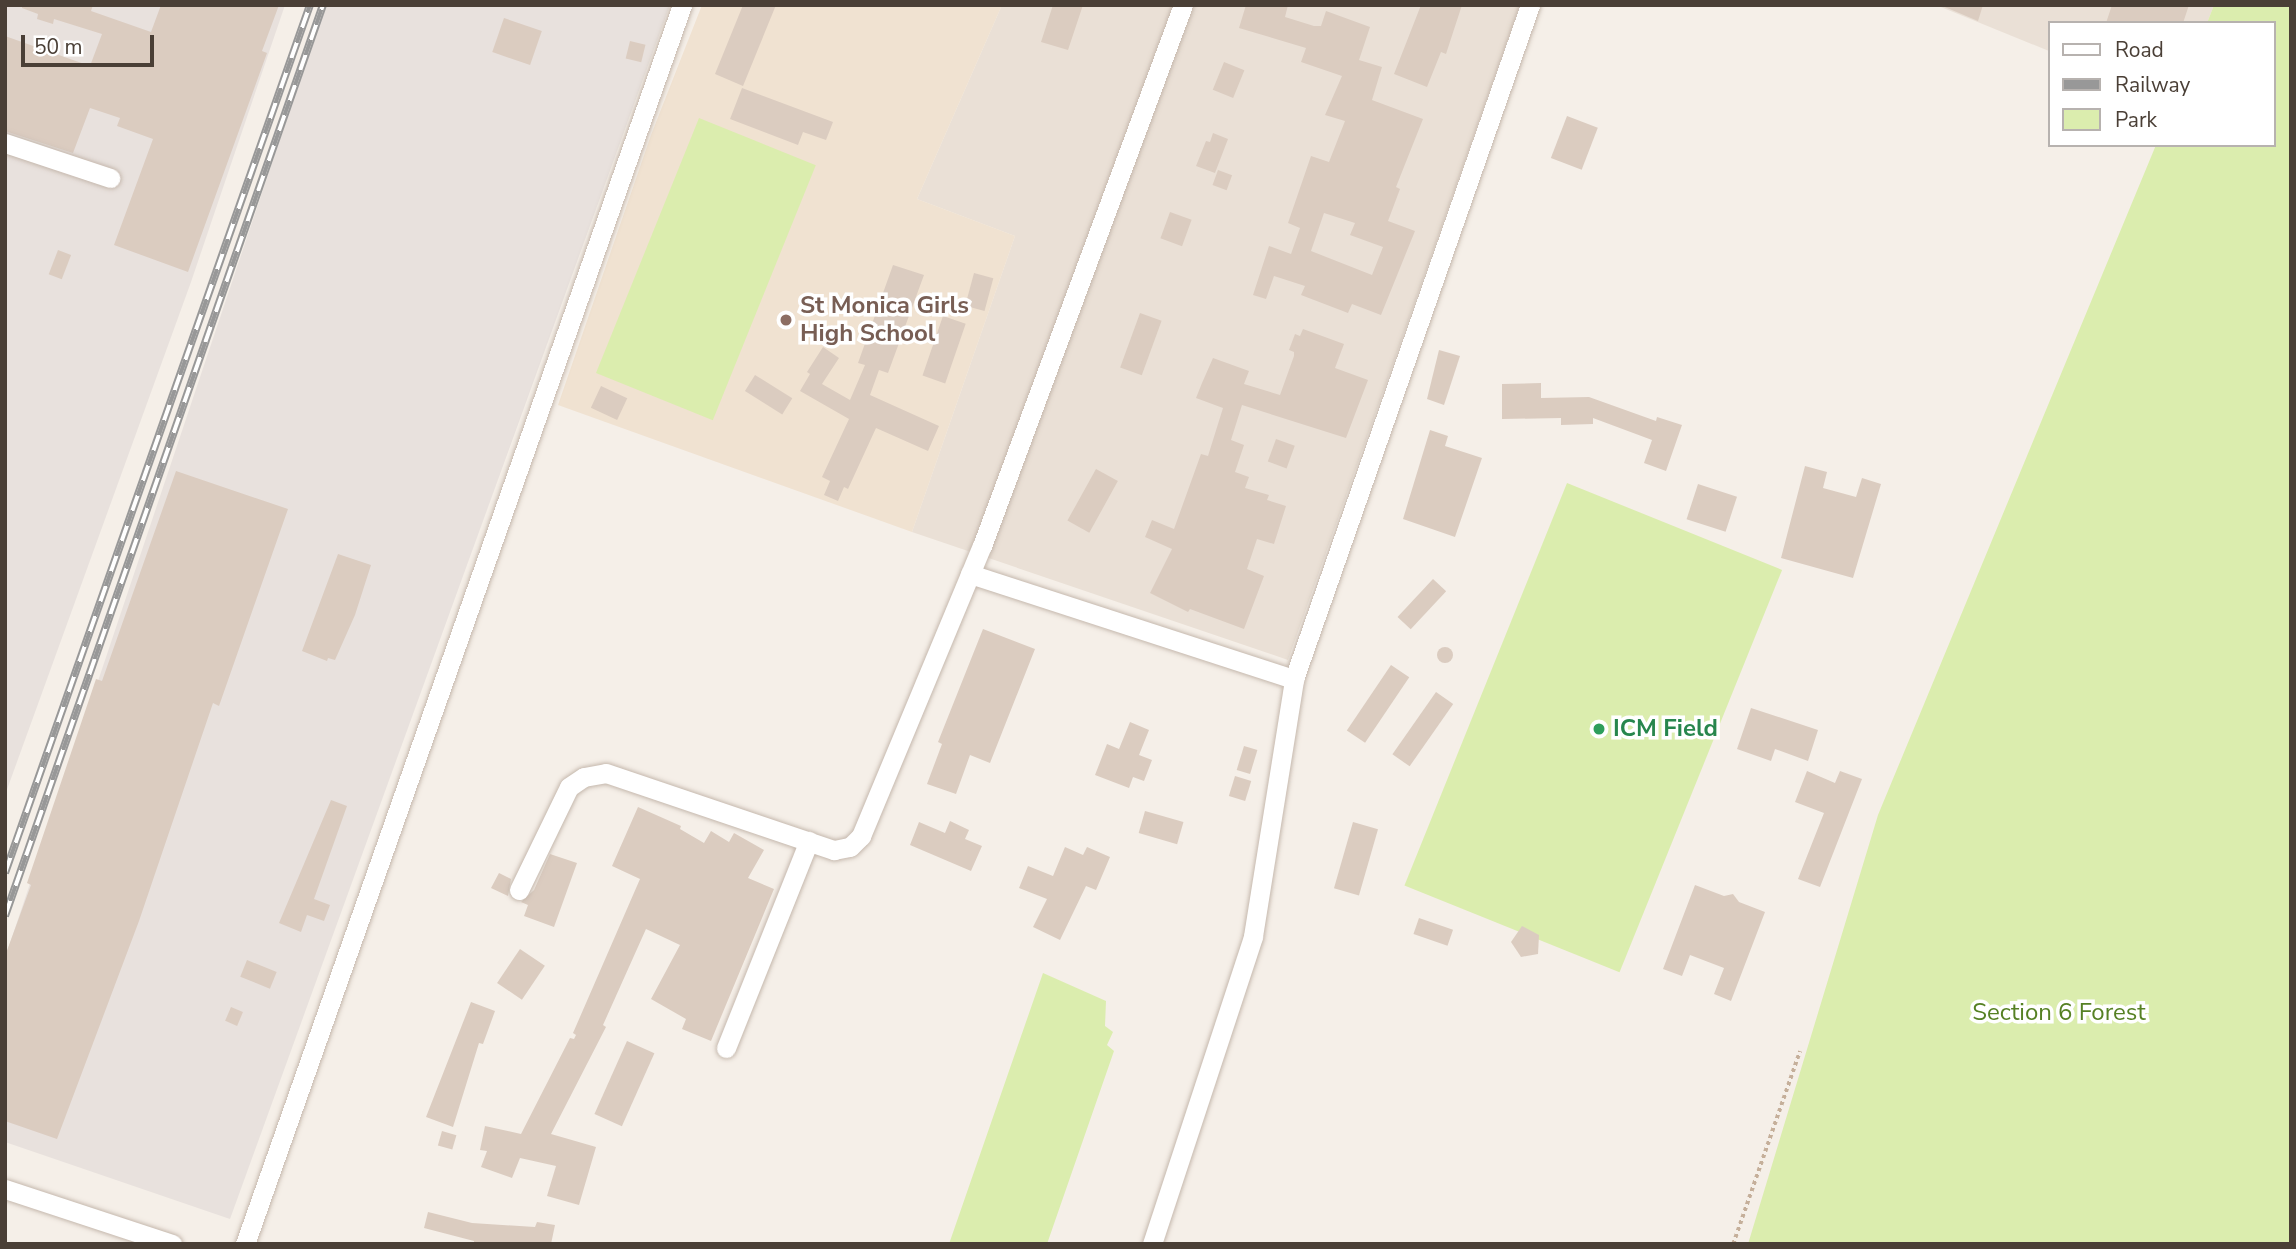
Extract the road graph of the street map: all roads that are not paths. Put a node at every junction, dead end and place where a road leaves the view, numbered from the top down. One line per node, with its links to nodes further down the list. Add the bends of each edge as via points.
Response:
1 (682, 5): 13 (street)
2 (1183, 5): 6 (street)
3 (1530, 5): 7 (street)
4 (5, 143): 5 (street)
5 (110, 178)
6 (970, 574): 7 (street); 8 (street, via 862,836 850,846 834,850)
7 (1294, 679): 14 (street, via 1253,936)
8 (809, 841): 9 (street, via 606,773 584,777 569,787); 10 (street)
9 (519, 890)
10 (726, 1048)
11 (5, 1189): 12 (street)
12 (172, 1244)
13 (245, 1244)
14 (1152, 1244)

